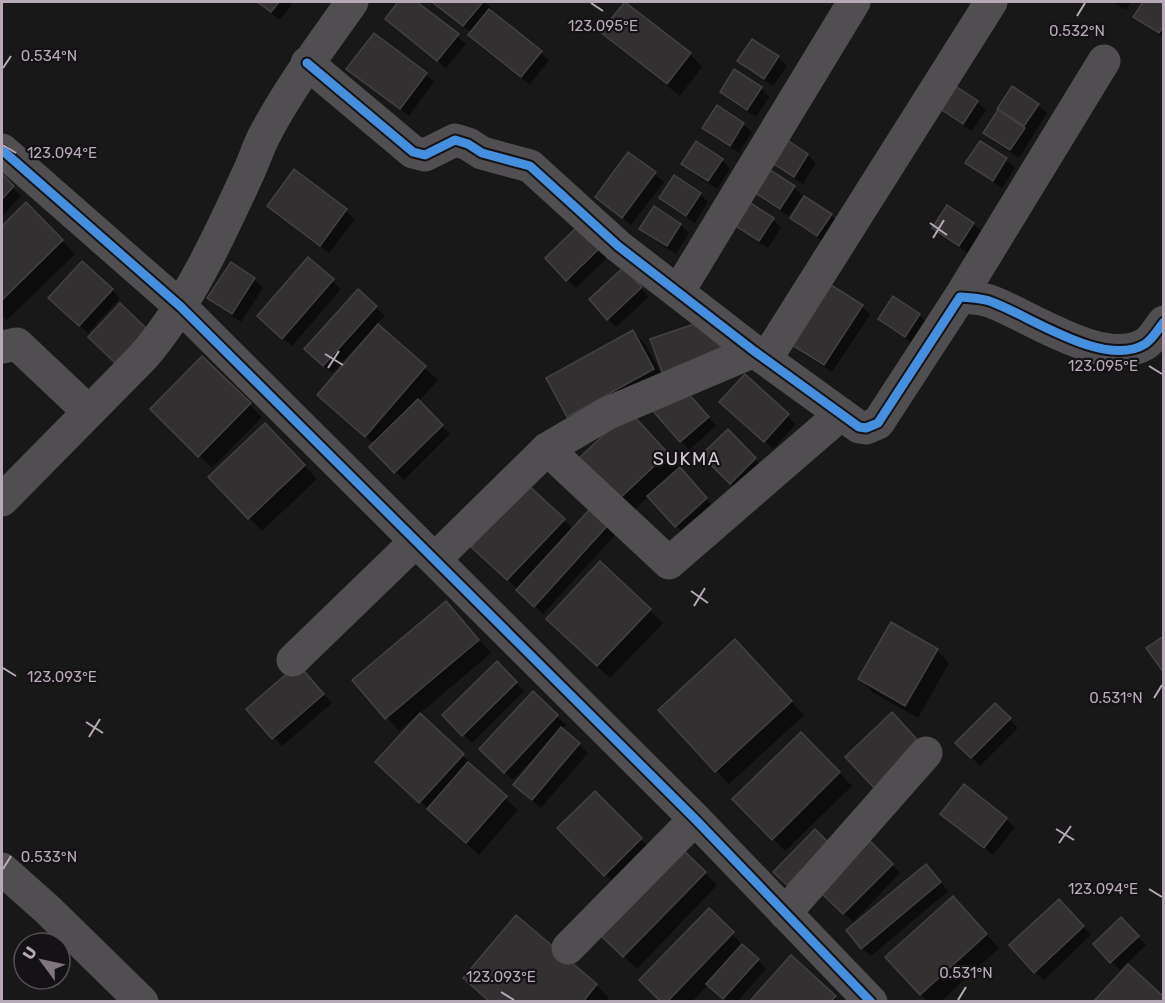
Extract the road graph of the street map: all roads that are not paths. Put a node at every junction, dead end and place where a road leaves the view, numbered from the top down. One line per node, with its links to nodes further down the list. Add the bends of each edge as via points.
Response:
1 (352, 2): 5 (street)
2 (854, 2): 7 (street)
3 (991, 2): 12 (street)
4 (1104, 61): 8 (street)
5 (307, 63): 7 (street, via 413,152 425,155 455,140 482,153 530,166 618,246); 9 (street, via 263,139)
6 (2, 150): 9 (street)
7 (678, 292): 12 (street)
8 (960, 297): 10 (street, via 991,301 1087,346 1133,349 1146,343); 14 (street, via 878,423 859,427)
9 (181, 307): 13 (street, via 143,357); 17 (street)
10 (1164, 322)
11 (2, 347): 13 (street, via 17,344)
12 (760, 355): 14 (street); 15 (street, via 608,413)
13 (88, 411): 16 (street)
14 (841, 414): 15 (street, via 669,562)
15 (547, 449): 17 (street)
16 (2, 500)
17 (426, 550): 18 (street); 20 (street)
18 (293, 660)
19 (926, 753): 22 (street)
20 (695, 819): 22 (street); 23 (street)
21 (2, 869): 24 (street)
22 (785, 913): 25 (street)
23 (568, 948)
24 (142, 1002)
25 (871, 1002)

